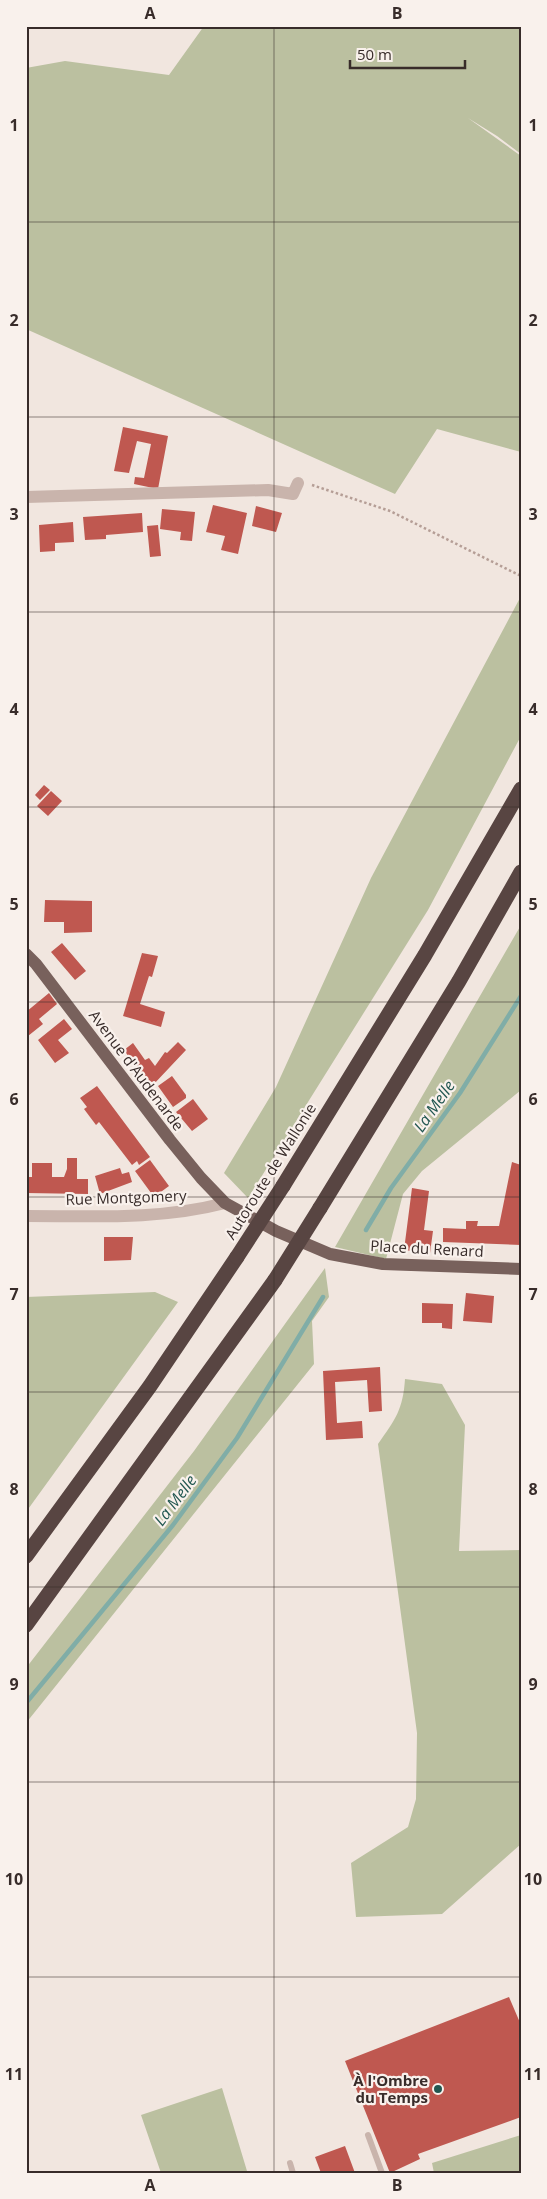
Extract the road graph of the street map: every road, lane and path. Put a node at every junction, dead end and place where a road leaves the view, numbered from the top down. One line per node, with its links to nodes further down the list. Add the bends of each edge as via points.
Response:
1 (298, 483): 2 (street, via 293,494 268,490); 3 (path, via 390,511)
2 (26, 496)
3 (521, 576)
4 (521, 789): 10 (highway, Autoroute de Wallonie, bridge, via 425,955 237,1257 150,1386)
5 (521, 872): 11 (highway, bridge, via 459,981 275,1280)
6 (26, 954): 7 (main road, Avenue d'Audenarde, via 170,1140)
7 (225, 1203): 8 (street, Rue Montgomery, via 158,1215); 9 (main road, Place du Renard, via 276,1231 330,1254 383,1264)
8 (26, 1216)
9 (521, 1269)
10 (26, 1556)
11 (26, 1625)
12 (368, 2135): 15 (lane)
13 (290, 2163): 14 (lane)
14 (293, 2173)
15 (382, 2173)

